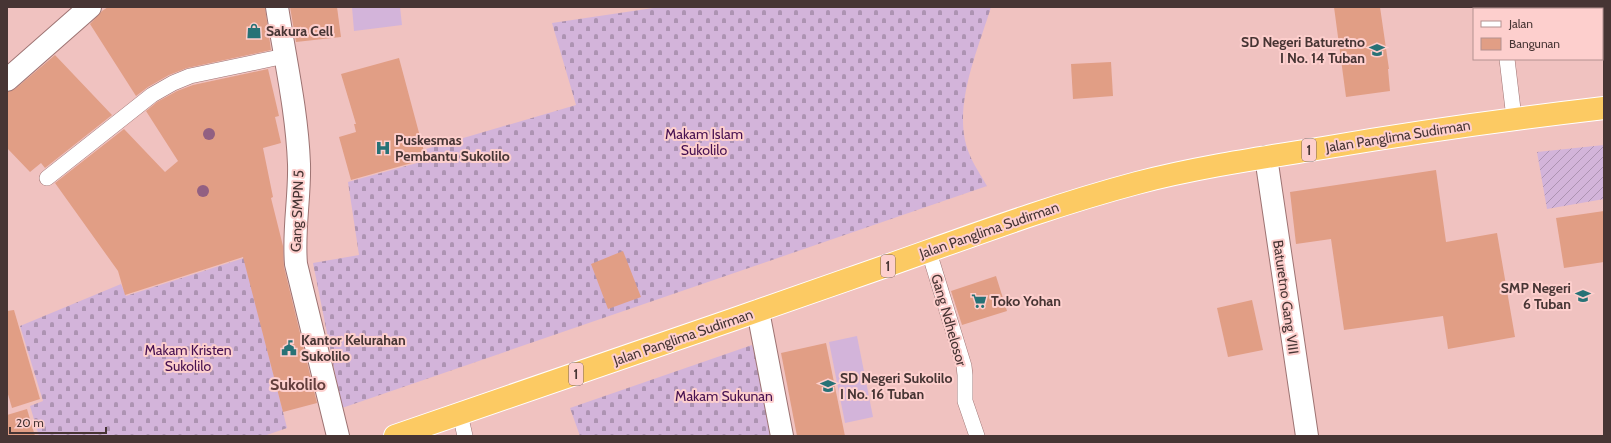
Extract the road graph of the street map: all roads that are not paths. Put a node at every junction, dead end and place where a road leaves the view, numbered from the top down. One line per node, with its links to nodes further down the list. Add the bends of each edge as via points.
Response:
1 (90, 7): 5 (street)
2 (277, 7): 3 (street, Gang SMPN 5)
3 (284, 56): 9 (lane, via 190,76 173,83 152,96); 13 (street, Gang SMPN 5, via 297,134 299,165 296,264)
4 (1507, 60): 7 (lane)
5 (7, 80)
6 (1604, 108): 7 (highway, Jalan Panglima Sudirman / 1)
7 (1514, 118): 8 (highway, Jalan Panglima Sudirman / 1)
8 (1266, 157): 10 (highway, Jalan Panglima Sudirman / 1, via 1174,174 1097,195 1019,219); 18 (street, Baturetno Gang VIII)
9 (47, 178)
10 (929, 252): 11 (highway, Jalan Panglima Sudirman / 1); 17 (lane, Gang Ndhelosor, via 964,366 965,401)
11 (758, 311): 12 (highway, Jalan Panglima Sudirman / 1); 16 (street)
12 (460, 414): 14 (highway, Jalan Panglima Sudirman / 1); 15 (lane)
13 (338, 436)
14 (395, 436)
15 (465, 436)
16 (782, 436)
17 (974, 436)
18 (1307, 436)

